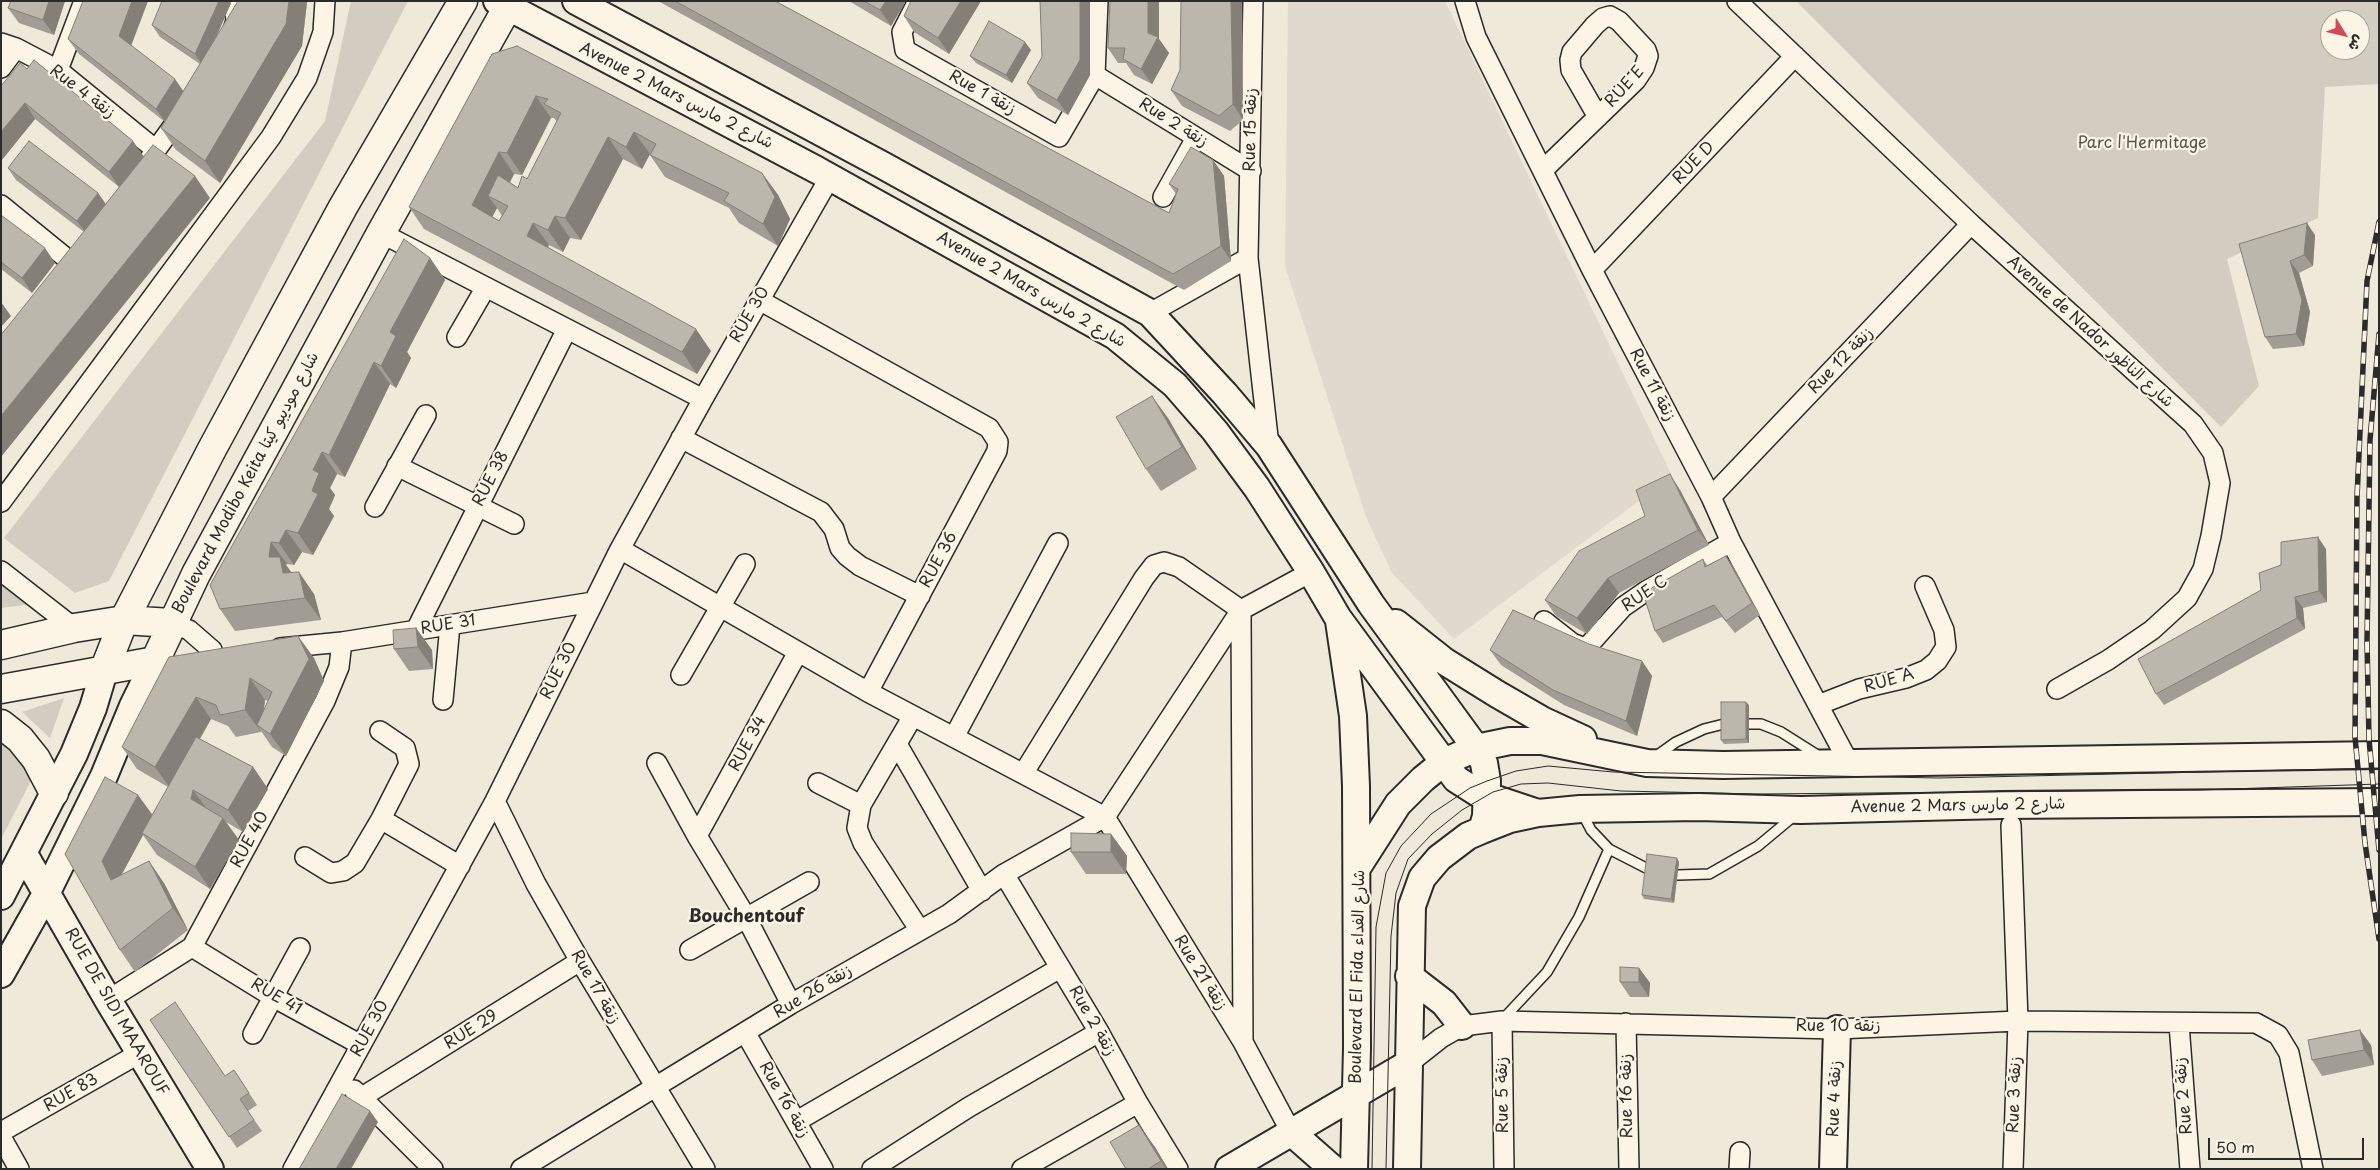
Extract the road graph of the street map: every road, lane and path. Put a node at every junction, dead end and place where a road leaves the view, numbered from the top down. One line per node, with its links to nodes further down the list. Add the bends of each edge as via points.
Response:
1 (84, 1): 16 (street)
2 (234, 1): 12 (street, via 236,21)
3 (325, 1): 46 (street, via 324,32 307,78 271,137)
4 (462, 1): 63 (main road, via 338,216 156,554)
5 (576, 1): 37 (main road)
6 (918, 1): 17 (street, Rue 1 زنقة, via 902,32 905,50 1060,137)
7 (1098, 1): 17 (street)
8 (1253, 1): 23 (street, Rue 15 زنقة)
9 (1465, 1): 22 (street, Rue 11 زنقة, via 1476,37)
10 (1737, 1): 14 (street, Avenue de Nador شارع الناظور)
11 (505, 3): 24 (main road, Avenue 2 Mars شارع 2 مارس); 29 (main road, Boulevard Modibo Keita شارع موديبو كيتا)
12 (228, 45)
13 (9, 46): 15 (street); 16 (street, Rue 4 زنقة)
14 (1795, 56): 28 (street, Avenue de Nador شارع الناظور); 33 (street, RUE D)
15 (1, 68)
16 (58, 70): 21 (street, Rue 4 زنقة)
17 (1095, 74): 20 (street, Rue 2 زنقة)
18 (191, 102): 21 (street)
19 (1598, 117): 19 (street, RUE E, via 1636,80 1647,62 1646,50 1619,21 1610,16 1595,25 1572,52 1570,60 1571,70); 22 (street, RUE E)
20 (1196, 138): 23 (street, Rue 2 زنقة); 26 (street)
21 (156, 150): 25 (street)
22 (1543, 170): 33 (street, Rue 11 زنقة)
23 (1251, 171): 31 (street, Rue 15 زنقة)
24 (816, 173): 36 (street, RUE 30); 55 (main road, Avenue 2 Mars شارع 2 مارس, via 1115,336 1149,362 1175,385 1215,431 1257,488)
25 (134, 180)
26 (1163, 197)
27 (1, 205): 32 (street)
28 (1970, 224): 45 (street, Rue 12 زنقة); 77 (street, Avenue de Nador شارع الناظور, via 2192,424 2213,453 2220,484 2203,569 2188,598 2152,630)
29 (381, 233): 35 (street); 65 (main road, Boulevard Modibo Keita شارع موديبو كيتا)
30 (82, 247): 32 (street)
31 (1248, 258): 37 (street); 43 (street, Rue 15 زنقة)
32 (71, 262): 34 (street)
33 (1592, 270): 45 (street, Rue 11 زنقة)
34 (60, 278)
35 (486, 287): 38 (street); 39 (street)
36 (759, 300): 40 (street, RUE 30); 57 (street, RUE 36, via 988,428 998,442 997,451)
37 (1150, 313): 43 (main road)
38 (568, 328): 40 (street); 48 (street, RUE 38)
39 (457, 337)
40 (703, 399): 42 (street, RUE 30)
41 (426, 415): 44 (street)
42 (681, 438): 52 (street, RUE 30); 57 (street, via 820,512 834,529 840,548 847,556 860,566)
43 (1269, 446): 59 (main road)
44 (397, 466): 47 (street); 48 (street)
45 (1711, 497): 50 (street, Rue 11 زنقة)
46 (1, 502)
47 (374, 507)
48 (476, 507): 49 (street); 68 (street, RUE 38)
49 (514, 524)
50 (1731, 542): 64 (street, RUE C, via 1623,607 1588,646 1572,643); 80 (street, Rue 11 زنقة)
51 (1058, 543): 86 (street)
52 (620, 549): 58 (street, RUE 30); 60 (street)
53 (744, 564): 60 (street)
54 (1, 571): 67 (street)
55 (1311, 572): 61 (street); 62 (main road, Avenue 2 Mars شارع 2 مارس)
56 (1925, 586): 80 (street, RUE A, via 1944,630 1946,647 1937,661 1926,670 1906,678 1859,689)
57 (920, 596): 78 (street, RUE 36)
58 (593, 602): 66 (street, RUE 31); 99 (street, RUE 30)
59 (1372, 604): 88 (main road); 90 (main road, via 1444,660 1497,694 1542,720)
60 (718, 606): 72 (street); 75 (street)
61 (1241, 610): 95 (street, via 1180,568 1164,562 1154,565); 105 (street); 143 (street)
62 (1338, 618): 91 (main road, Avenue 2 Mars شارع 2 مارس); 114 (main road, via 1353,716)
63 (124, 620): 65 (main road); 67 (main road); 74 (main road)
64 (1544, 621)
65 (171, 623): 73 (main road, Boulevard Modibo Keita شارع موديبو كيتا); 73 (street, via 189,630 221,651)
66 (450, 625): 68 (street, RUE 31); 79 (street)
67 (74, 628): 70 (main road)
68 (416, 630): 69 (street, RUE 31)
69 (342, 642): 71 (street, RUE 31); 124 (street, RUE 40, via 339,667 325,701)
70 (1, 645)
71 (266, 649)
72 (798, 652): 78 (street); 109 (street, RUE 34)
73 (174, 659): 74 (main road); 119 (main road, Boulevard Modibo Keita شارع موديبو كيتا, via 133,706 104,776)
74 (105, 668): 76 (main road); 97 (main road, via 93,708)
75 (681, 675)
76 (1, 689)
77 (2057, 689)
78 (868, 692): 81 (street)
79 (442, 700)
80 (1818, 704): 94 (street, Rue 11 زنقة)
81 (913, 716): 86 (street); 87 (street)
82 (1, 724): 97 (main road, via 20,739 36,759)
83 (1724, 724): 93 (lane, via 1676,742)
84 (1749, 724): 94 (lane, via 1761,724 1781,732)
85 (380, 731): 106 (street, via 405,748 409,764)
86 (954, 737): 95 (street)
87 (897, 744): 101 (street); 120 (street)
88 (1476, 748): 90 (main road, Boulevard El Fida شارع الفداء, via 1542,741); 91 (main road, Boulevard El Fida شارع الفداء); 98 (main road, via 1484,763)
89 (2379, 755): 94 (main road)
90 (1620, 756): 93 (main road)
91 (1444, 762): 98 (main road, Avenue 2 Mars شارع 2 مارس, via 1456,779); 114 (main road, Boulevard El Fida شارع الفداء, via 1398,804)
92 (657, 763): 109 (street)
93 (1647, 763): 94 (main road)
94 (1841, 764)
95 (1023, 774): 105 (street)
96 (818, 783): 101 (street)
97 (54, 793): 111 (main road)
98 (1486, 796): 104 (main road, Avenue 2 Mars شارع 2 مارس); 108 (main road)
99 (495, 801): 113 (street, RUE 30); 127 (street, Rue 17 زنقة)
100 (2379, 802): 103 (main road, Avenue 2 Mars شارع 2 مارس)
101 (862, 805): 123 (street, via 857,828 862,843)
102 (1580, 809): 103 (main road, Avenue 2 Mars شارع 2 مارس); 104 (main road, Avenue 2 Mars شارع 2 مارس); 110 (lane, via 1590,830)
103 (1801, 810): 117 (lane, via 1758,846 1709,874)
104 (1538, 813): 108 (main road)
105 (1104, 817): 116 (street, Rue 26 زنقة); 143 (street, Rue 21 زنقة)
106 (381, 819): 112 (street, via 355,863 343,871 331,873); 113 (street)
107 (2011, 825): 135 (street, Rue 3 زنقة)
108 (1482, 830): 130 (main road, via 1468,836 1439,858 1422,878 1412,906)
109 (697, 836): 122 (street)
110 (1609, 849): 115 (lane); 134 (lane, via 1580,917 1547,972)
111 (24, 854): 119 (main road, RUE DE SIDI MAAROUF); 121 (main road)
112 (305, 857)
113 (460, 866): 144 (street, RUE 30)
114 (1357, 868): 149 (main road, Boulevard El Fida شارع الفداء)
115 (1648, 869)
116 (1004, 874): 120 (street, Rue 26 زنقة); 128 (street, Rue 2 زنقة)
117 (1678, 875)
118 (808, 882): 122 (street)
119 (47, 892): 129 (main road, Boulevard Modibo Keita شارع موديبو كيتا); 132 (main road, RUE DE SIDI MAAROUF)
120 (982, 892): 123 (street, Rue 26 زنقة)
121 (1, 896)
122 (746, 917): 126 (street); 133 (street)
123 (919, 929): 133 (street, Rue 26 زنقة)
124 (192, 947): 131 (street, RUE 41); 132 (street, RUE 40)
125 (300, 948): 131 (street)
126 (690, 950)
127 (580, 962): 148 (street, Rue 17 زنقة); 150 (street, RUE 29)
128 (1060, 968): 141 (street, Rue 2 زنقة); 152 (street)
129 (1, 974)
130 (1409, 976): 138 (main road, via 1444,1002); 146 (main road)
131 (273, 997): 142 (street); 144 (street, RUE 41)
132 (108, 1000): 145 (main road, RUE DE SIDI MAAROUF)
133 (791, 1004): 140 (street, Rue 26 زنقة)
134 (1502, 1021): 136 (street, Rue 10 زنقة); 138 (street, Rue 10 زنقة); 170 (street, Rue 5 زنقة)
135 (2018, 1021): 137 (street, Rue 10 زنقة); 139 (street, Rue 10 زنقة); 173 (street, Rue 3 زنقة)
136 (1626, 1023): 139 (street, Rue 10 زنقة); 171 (street, Rue 16 زنقة)
137 (2179, 1024): 174 (street, Rue 2 زنقة); 175 (street, Rue 10 زنقة, via 2256,1023 2278,1036 2289,1052)
138 (1462, 1026): 146 (street, Rue 10 زنقة, via 1440,1038)
139 (1837, 1028): 172 (main road, Rue 4 زنقة)
140 (745, 1032): 148 (street, Rue 26 زنقة); 152 (street, Rue 16 زنقة)
141 (1099, 1032): 151 (street, Rue 2 زنقة); 163 (street, via 969,1107)
142 (253, 1034)
143 (1242, 1042): 154 (street, Rue 21 زنقة)
144 (360, 1045): 147 (street, RUE 30)
145 (140, 1054): 153 (street, RUE 83); 157 (main road, RUE DE SIDI MAAROUF)
146 (1408, 1064): 149 (main road); 169 (main road)
147 (343, 1080): 150 (street); 158 (street, RUE 30)
148 (654, 1087): 160 (street, Rue 26 زنقة); 161 (street, Rue 17 زنقة)
149 (1355, 1095): 154 (main road); 168 (main road, Boulevard El Fida شارع الفداء)
150 (362, 1098): 159 (street)
151 (1138, 1103): 164 (street); 165 (street, Rue 2 زنقة)
152 (796, 1121): 162 (street, Rue 16 زنقة)
153 (1, 1132)
154 (1291, 1132): 166 (main road); 167 (main road)
155 (1, 1137): 156 (street)
156 (19, 1169)
157 (210, 1169)
158 (293, 1169)
159 (433, 1169)
160 (521, 1169)
161 (705, 1169)
162 (823, 1169)
163 (872, 1169)
164 (1022, 1169)
165 (1178, 1169)
166 (1229, 1169)
167 (1333, 1169)
168 (1354, 1169)
169 (1407, 1169)
170 (1504, 1169)
171 (1628, 1169)
172 (1833, 1169)
173 (2013, 1169)
174 (2190, 1169)
175 (2313, 1169)

